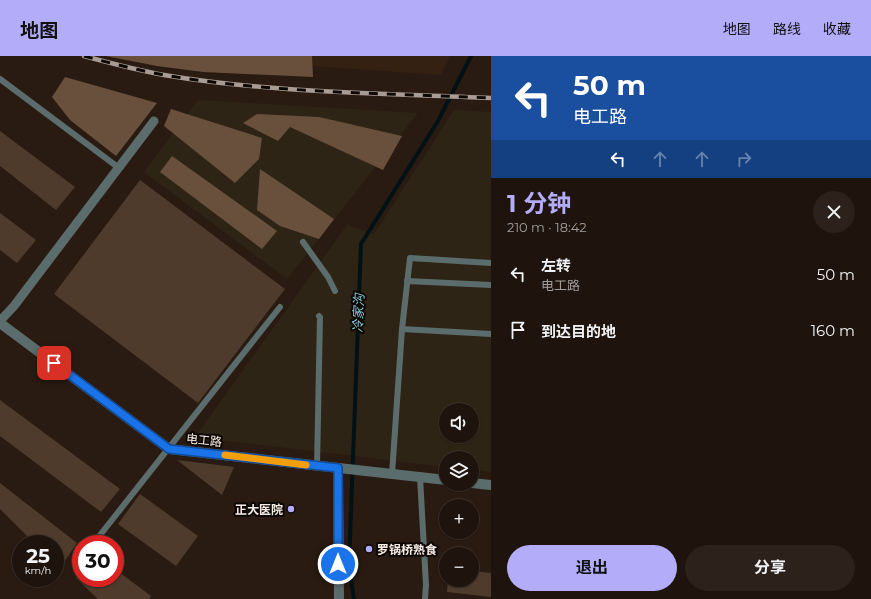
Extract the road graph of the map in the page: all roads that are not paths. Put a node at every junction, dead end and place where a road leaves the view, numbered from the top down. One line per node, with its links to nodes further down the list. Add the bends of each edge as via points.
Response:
1 (0, 79): 3 (lane)
2 (154, 121): 3 (street)
3 (119, 168): 11 (street)
4 (303, 242): 8 (lane, via 328,277)
5 (491, 263): 6 (lane, via 410,258)
6 (407, 281): 7 (lane); 12 (lane)
7 (491, 285)
8 (335, 292)
9 (280, 307): 14 (lane)
10 (319, 316): 15 (lane)
11 (1, 325): 14 (street, 电工路)
12 (402, 328): 13 (lane); 17 (lane)
13 (491, 334)
14 (169, 449): 15 (street, 电工路); 22 (lane)
15 (317, 466): 16 (street, 电工路)
16 (338, 468): 17 (street, 电工路); 23 (street)
17 (392, 474): 18 (street, 电工路)
18 (420, 477): 19 (street, 电工路); 24 (lane)
19 (439, 479)
20 (479, 484): 21 (street)
21 (491, 485)
22 (100, 535)
23 (339, 599)
24 (425, 599)

